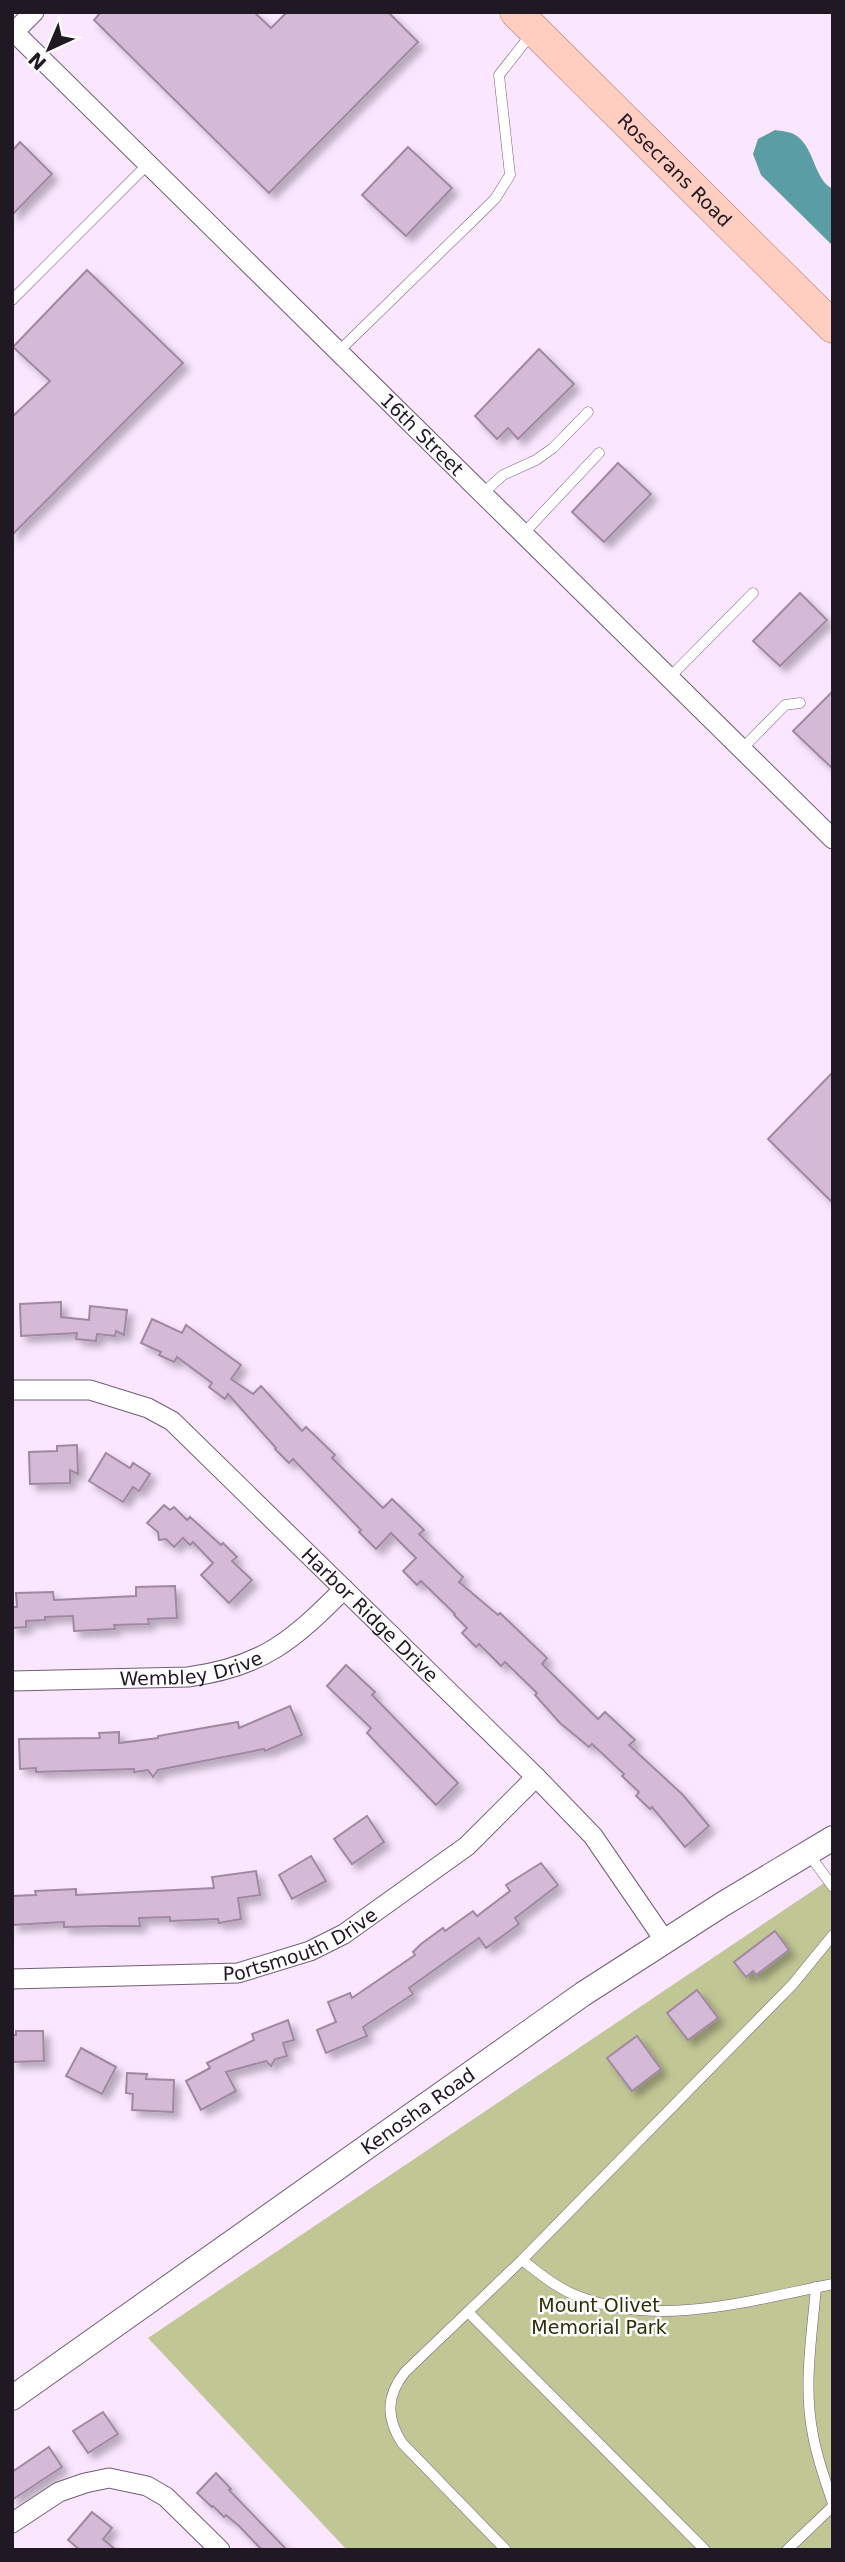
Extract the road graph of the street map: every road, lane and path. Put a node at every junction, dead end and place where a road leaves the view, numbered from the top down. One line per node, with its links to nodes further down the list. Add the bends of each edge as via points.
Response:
1 (34, 12): 3 (street)
2 (525, 21): 6 (main road, Rosecrans Road); 7 (lane, via 499,75 510,175 495,199)
3 (13, 31): 4 (street, 16th Street)
4 (148, 164): 5 (lane); 7 (street, 16th Street)
5 (12, 300)
6 (833, 327)
7 (338, 352): 10 (street, 16th Street)
8 (587, 412): 10 (lane, via 553,448 503,475)
9 (599, 453): 11 (lane)
10 (482, 494): 11 (street, 16th Street)
11 (523, 534): 13 (street, 16th Street)
12 (753, 593): 13 (lane)
13 (669, 678): 15 (street, 16th Street)
14 (800, 703): 15 (lane, via 785,705)
15 (742, 749): 16 (street, 16th Street)
16 (833, 839)
17 (12, 1390): 18 (street, Harbor Ridge Drive, via 90,1390 148,1408 172,1421)
18 (344, 1588): 19 (street, Wembley Drive, via 302,1630 270,1653 213,1674); 20 (street, Harbor Ridge Drive)
19 (12, 1681)
20 (536, 1777): 25 (street, Harbor Ridge Drive, via 593,1836); 26 (street, Portsmouth Drive, via 467,1846 344,1934 310,1951 238,1973)
21 (833, 1838): 22 (street, Kenosha Road)
22 (807, 1852): 23 (lane); 25 (street, Kenosha Road)
23 (833, 1887)
24 (833, 1935): 27 (lane, via 793,1984)
25 (665, 1941): 31 (street, Kenosha Road, via 583,1994)
26 (12, 1979)
27 (522, 2259): 29 (lane, via 579,2297 626,2308 723,2307); 30 (lane)
28 (833, 2284): 29 (lane)
29 (816, 2287): 32 (lane, via 809,2403 812,2434)
30 (468, 2312): 35 (lane, via 396,2383 391,2399 393,2429 416,2459); 36 (lane)
31 (12, 2398)
32 (833, 2505): 37 (lane)
33 (12, 2523): 34 (street, via 59,2492 109,2478 147,2486 166,2497)
34 (220, 2550)
35 (506, 2550)
36 (705, 2550)
37 (787, 2550)

